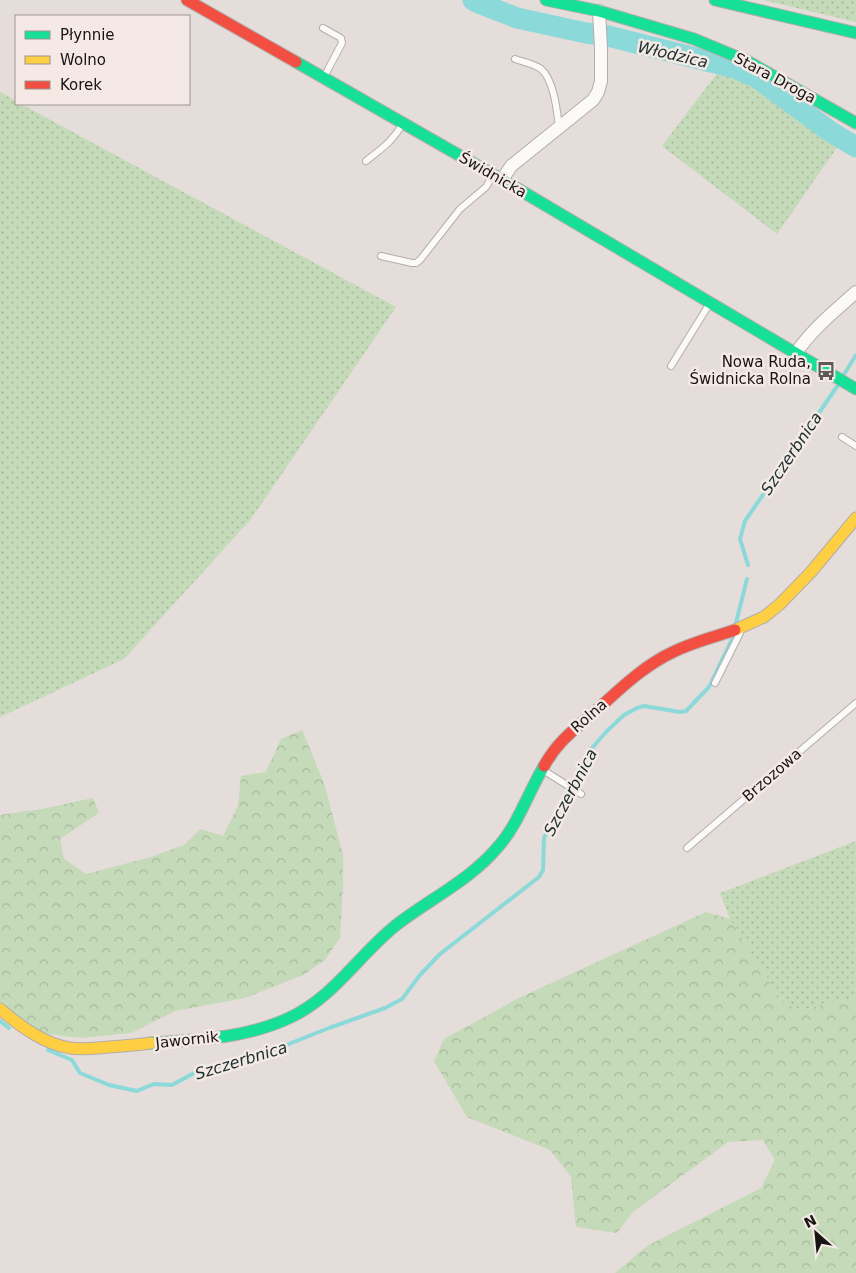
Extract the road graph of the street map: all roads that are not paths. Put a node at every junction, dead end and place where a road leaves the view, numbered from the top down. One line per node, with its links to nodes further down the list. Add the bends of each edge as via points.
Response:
1 (187, 0): 8 (street, Świdnicka)
2 (546, 0): 4 (street, Stara Droga)
3 (715, 0): 6 (street)
4 (599, 14): 9 (street, Stara Droga, via 694,39 747,61); 11 (street, via 601,81 598,92)
5 (323, 28): 8 (lane, via 341,38 342,43)
6 (856, 33)
7 (515, 59): 11 (lane, via 546,73 557,108)
8 (324, 78): 10 (street, Świdnicka)
9 (856, 123)
10 (402, 124): 12 (lane, via 396,136); 13 (street, Świdnicka)
11 (559, 128): 13 (street)
12 (366, 161)
13 (498, 178): 14 (lane, via 460,209 416,263); 16 (street, Świdnicka)
14 (381, 256)
15 (856, 292): 17 (street, via 804,341)
16 (710, 302): 17 (street, Świdnicka); 18 (lane)
17 (796, 353): 19 (street, Świdnicka)
18 (671, 366)
19 (851, 386)
20 (842, 437): 21 (lane)
21 (856, 446)
22 (856, 518): 23 (street, Rolna, via 792,593 764,617)
23 (743, 627): 24 (lane); 26 (street, Rolna, via 684,647 643,670 560,742)
24 (715, 683)
25 (856, 703): 28 (lane, Brzozowa)
26 (542, 769): 27 (lane); 29 (street, Rolna, via 509,833 487,859 393,928)
27 (581, 794)
28 (688, 848)
29 (360, 958): 30 (street, Jawornik, via 321,999 302,1012 243,1034 72,1049 31,1032)
30 (1, 1011)

